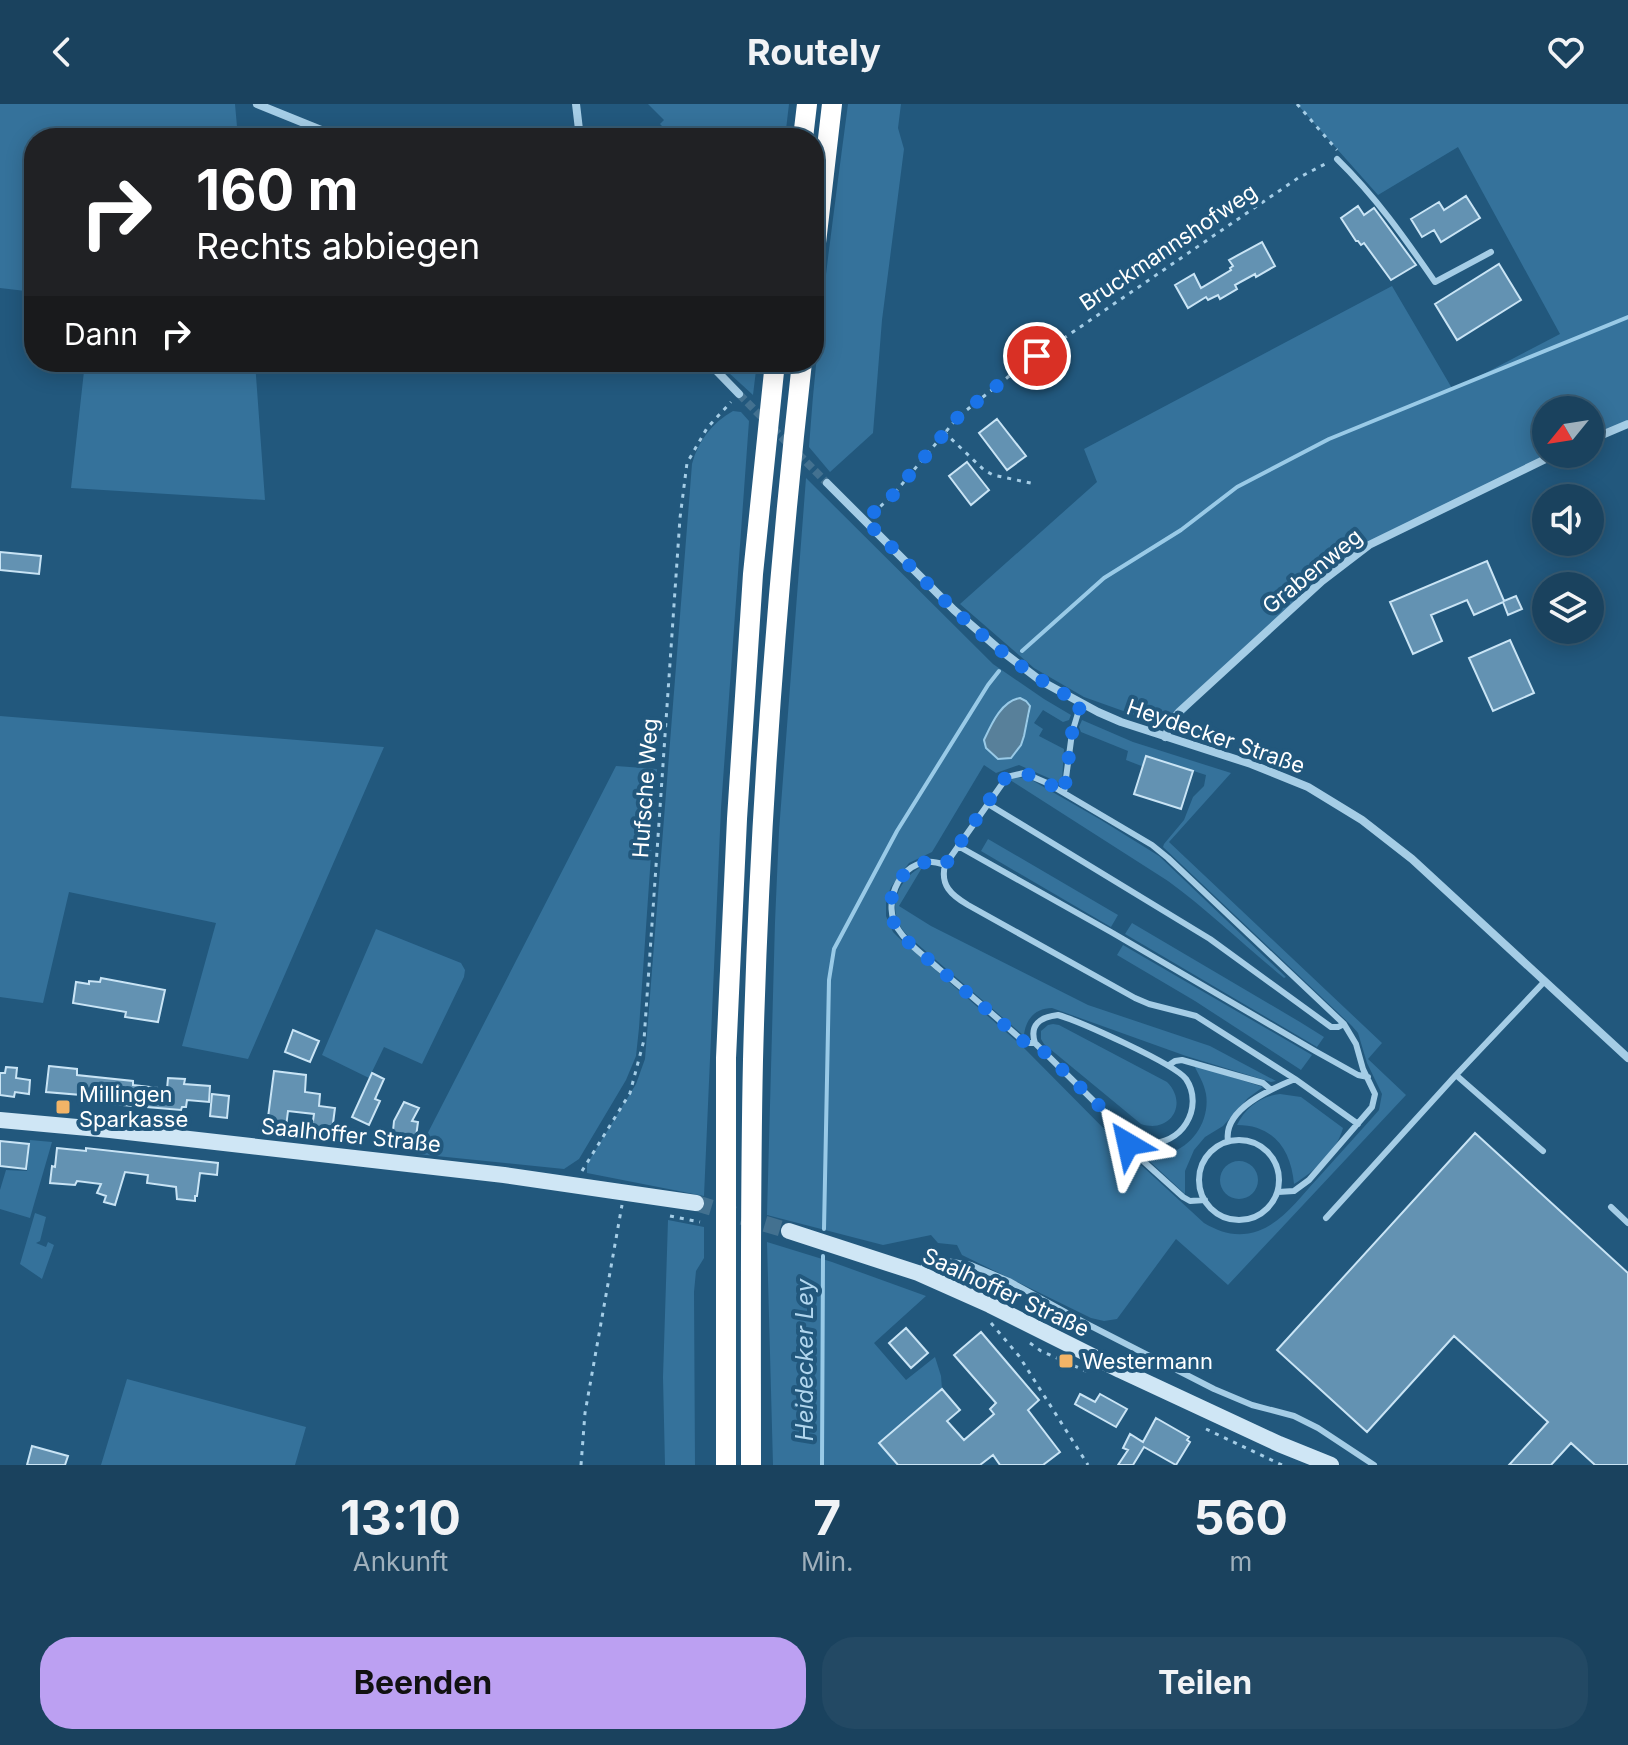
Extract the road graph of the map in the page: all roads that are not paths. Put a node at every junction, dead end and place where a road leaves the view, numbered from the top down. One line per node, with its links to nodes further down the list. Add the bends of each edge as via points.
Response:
1 (257, 104): 5 (street)
2 (576, 104): 6 (street)
3 (807, 104): 7 (highway)
4 (832, 104): 9 (highway)
5 (316, 128)
6 (579, 128)
7 (804, 128)
8 (1337, 159): 10 (lane, via 1375,199 1435,282)
9 (824, 173)
10 (1491, 252)
11 (718, 372): 14 (street)
12 (774, 372): 47 (highway, via 753,574 726,1058)
13 (801, 372): 48 (highway, via 778,589 753,1059)
14 (739, 394)
15 (1628, 424): 16 (street)
16 (1604, 434)
17 (1532, 466): 20 (street, Grabenweg, via 1369,545 1219,674 1179,712)
18 (827, 483): 19 (street, Heydecker Straße, via 999,649)
19 (1081, 703): 20 (street, Heydecker Straße); 21 (lane)
20 (1165, 737): 25 (street, Heydecker Straße, via 1308,787 1362,820 1412,859)
21 (1064, 793): 22 (lane, via 1018,773 1003,780); 26 (lane, via 1160,851)
22 (988, 804): 23 (lane); 26 (lane, via 1210,939 1331,1027)
23 (958, 846): 24 (lane); 31 (lane)
24 (945, 865): 27 (lane, via 926,862 906,873 895,887 892,919 907,941 1023,1041); 32 (lane, via 944,884 957,899 1135,998 1196,1016)
25 (1544, 982): 28 (street, Heydecker Straße); 30 (lane)
26 (1344, 1024): 31 (lane)
27 (1035, 1043): 29 (lane, via 1033,1031 1039,1020 1058,1015); 36 (lane)
28 (1628, 1058)
29 (1169, 1065): 33 (lane, via 1190,1061); 36 (lane, via 1192,1091 1187,1122 1162,1141 1146,1142)
30 (1456, 1075): 38 (lane); 43 (lane)
31 (1368, 1077): 35 (lane, via 1375,1101)
32 (1295, 1079): 33 (lane); 35 (lane)
33 (1270, 1089): 37 (lane, via 1232,1123)
34 (0, 1120): 41 (street, Saalhoffer Straße, via 504,1175)
35 (1358, 1124): 39 (lane, via 1303,1186)
36 (1127, 1133): 40 (lane, via 1132,1151 1183,1197)
37 (1228, 1141): 39 (lane, via 1248,1141 1272,1156 1279,1173); 40 (lane, via 1211,1151 1201,1168)
38 (1543, 1151)
39 (1278, 1192): 40 (lane, via 1261,1214 1243,1220 1224,1217)
40 (1205, 1200)
41 (696, 1203)
42 (1611, 1207): 44 (lane)
43 (1326, 1218)
44 (1628, 1223)
45 (789, 1231): 46 (street, Saalhoffer Straße)
46 (918, 1273): 49 (street, Saalhoffer Straße); 50 (lane, via 934,1259 971,1265 1214,1389 1294,1416)
47 (726, 1465)
48 (751, 1465)
49 (1331, 1465)
50 (1374, 1465)

